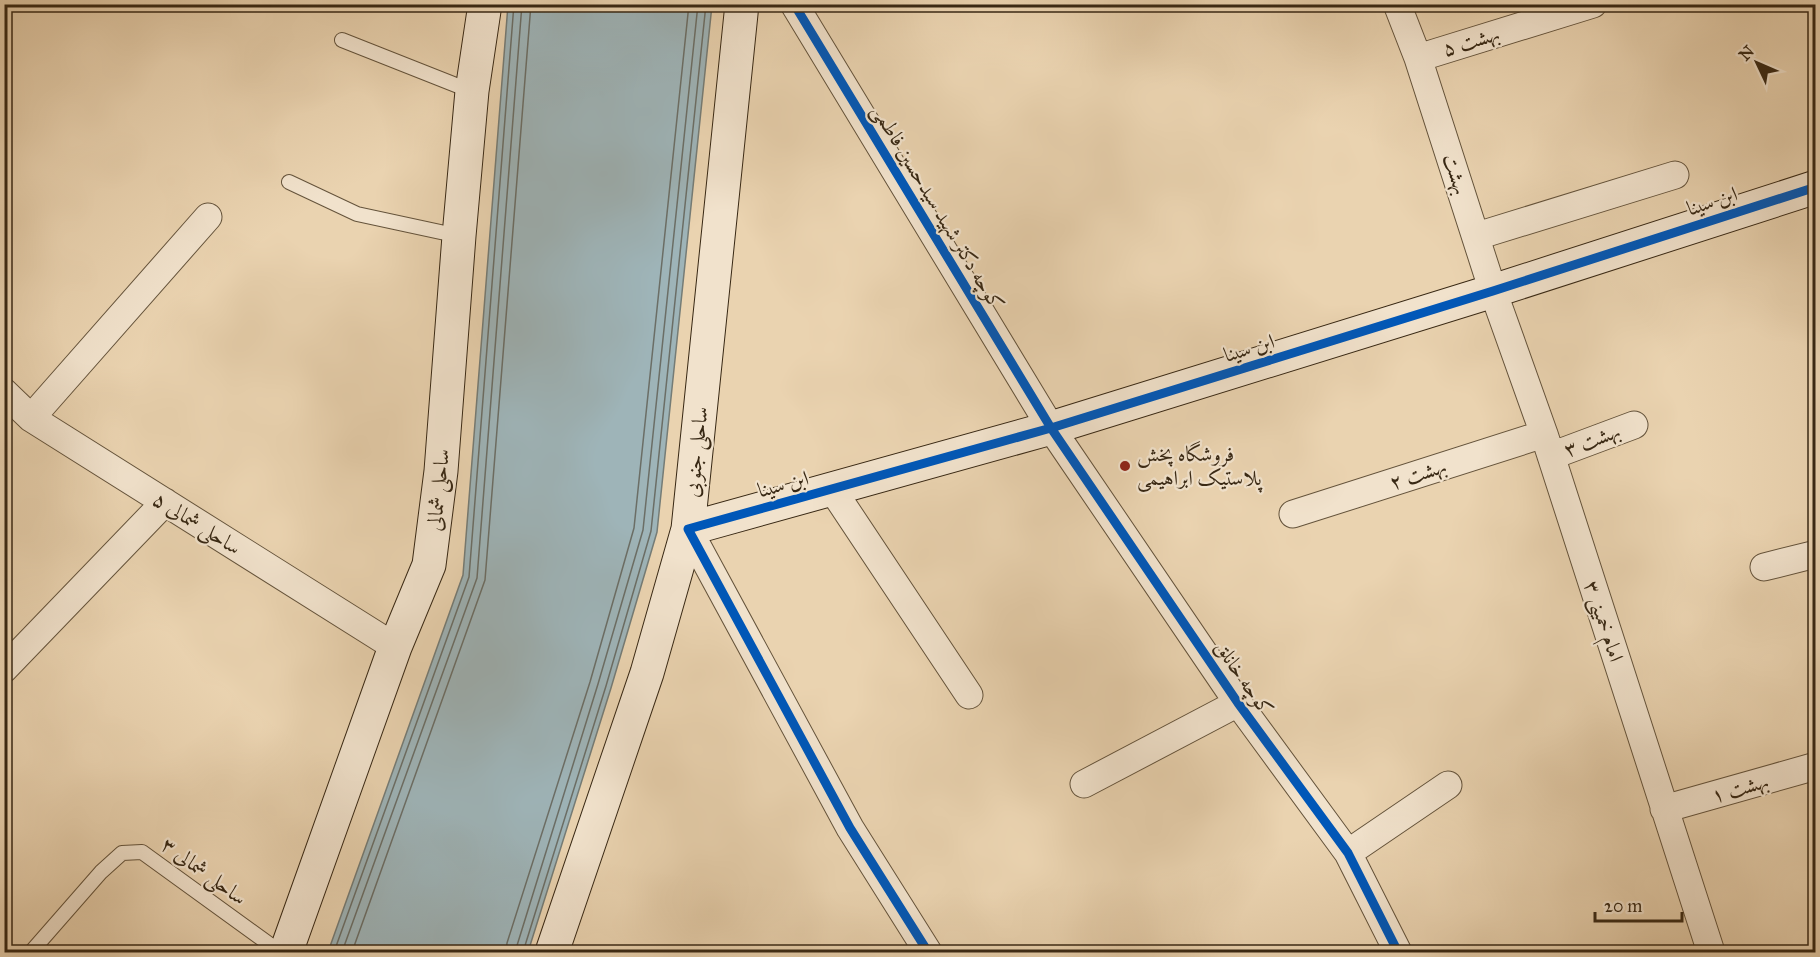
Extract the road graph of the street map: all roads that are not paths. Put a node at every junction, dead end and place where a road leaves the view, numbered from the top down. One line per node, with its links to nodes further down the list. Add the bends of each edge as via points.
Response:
1 (485, 4): 8 (street, ساحلی شمالی)
2 (742, 4): 23 (street, ساحلی جنوبی)
3 (794, 4): 18 (street, کوچه دکتر شهید سیدحسین فاطمی)
4 (1397, 4): 7 (street, بهشت)
5 (1593, 4): 7 (street, بهشت ۵)
6 (342, 40): 8 (lane)
7 (1418, 58): 14 (street, بهشت)
8 (472, 91): 13 (street, ساحلی شمالی)
9 (1675, 175): 14 (street)
10 (289, 182): 13 (lane, via 357,214)
11 (1815, 187): 15 (street, ابن سینا)
12 (208, 217): 16 (street)
13 (459, 236): 26 (street, ساحلی شمالی, via 441,471 429,565)
14 (1477, 236): 15 (street, بهشت)
15 (1493, 291): 18 (street, ابن سینا); 19 (street, امام خمینی ۳)
16 (14, 408): 21 (street, ساحلی شمالی ۵)
17 (1634, 424): 19 (street, بهشت ۳)
18 (1051, 428): 20 (street, ابن سینا); 29 (street, کوچه خانلق)
19 (1547, 445): 22 (street, بهشت ۲); 33 (street, امام خمینی ۳)
20 (832, 489): 23 (street, ابن سینا); 28 (street)
21 (165, 502): 26 (street, ساحلی شمالی ۵); 27 (street)
22 (1293, 514)
23 (688, 529): 38 (street, ساحلی جنوبی, via 647,674); 39 (street, via 850,828)
24 (1815, 554): 25 (street)
25 (1764, 567)
26 (395, 647): 37 (street, ساحلی شمالی)
27 (4, 669)
28 (969, 695)
29 (1238, 703): 31 (street); 34 (street, کوچه خانلق)
30 (1815, 766): 33 (street, بهشت ۱)
31 (1084, 784)
32 (1448, 785): 34 (street)
33 (1664, 809): 41 (street, امام خمینی ۳)
34 (1348, 853): 40 (street, کوچه خانلق)
35 (31, 952): 36 (lane, ساحلی شمالی ۳, via 122,853 142,852)
36 (280, 952)
37 (286, 952)
38 (552, 952)
39 (928, 952)
40 (1398, 952)
41 (1711, 952)

